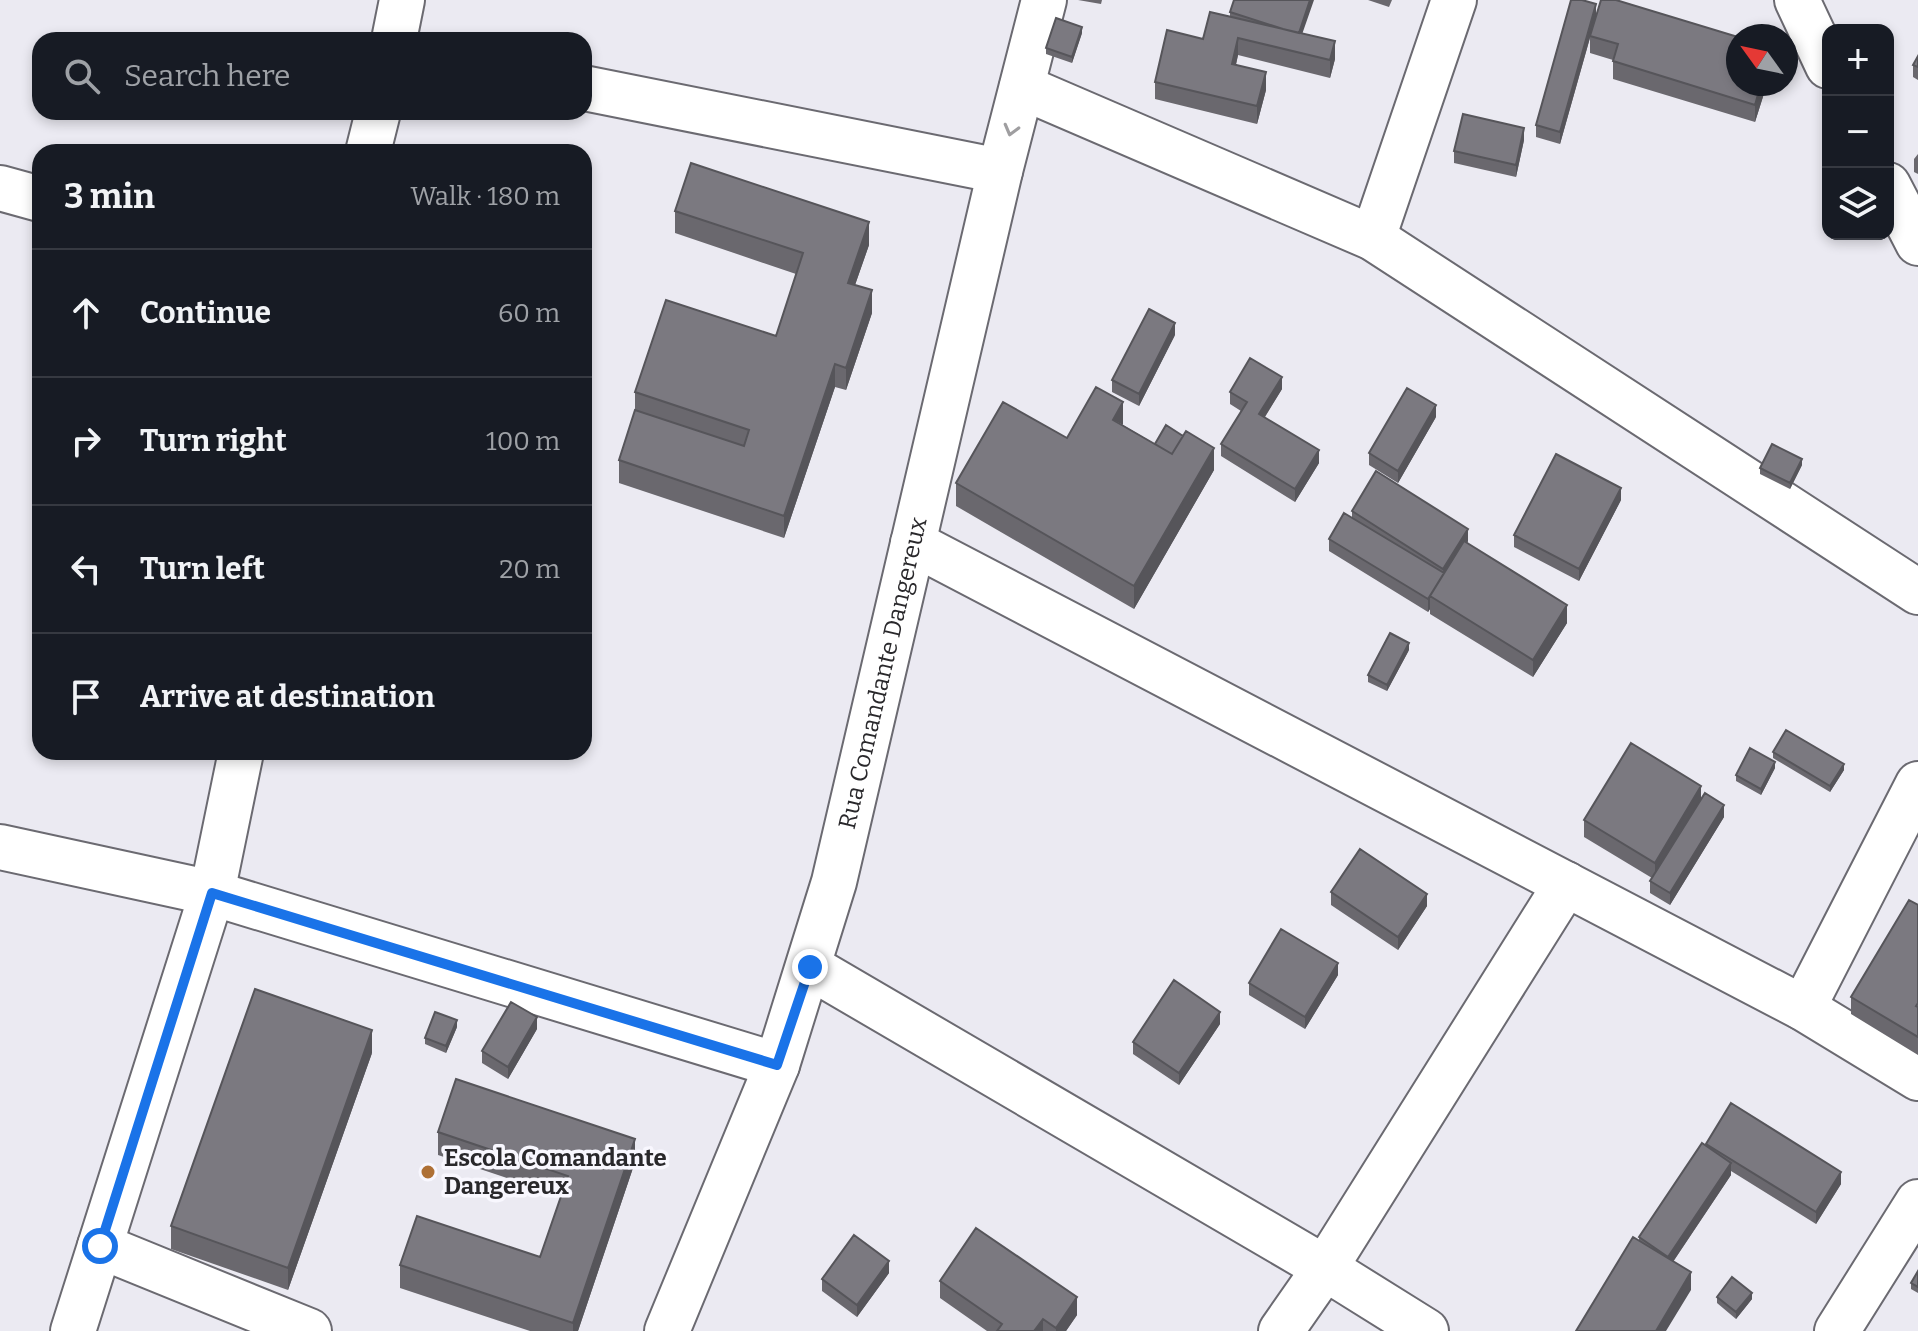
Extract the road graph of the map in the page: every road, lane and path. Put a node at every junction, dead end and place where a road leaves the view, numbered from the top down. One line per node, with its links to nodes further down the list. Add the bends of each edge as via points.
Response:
1 (402, 0): 5 (street)
2 (1044, 0): 7 (street, Rua Comandante Dangereux)
3 (1454, 0): 15 (street)
4 (1797, 0): 6 (street)
5 (396, 32)
6 (1822, 53)
7 (1022, 87): 11 (street, Rua Comandante Dangereux, one-way to 11); 15 (street)
8 (592, 90): 11 (street)
9 (376, 120): 10 (street)
10 (370, 144)
11 (1000, 171): 17 (street, Rua Comandante Dangereux)
12 (0, 188): 13 (street)
13 (32, 197)
14 (1894, 197): 16 (street)
15 (1373, 238): 18 (street)
16 (1918, 243)
17 (913, 543): 22 (street); 24 (street, Rua Comandante Dangereux)
18 (1918, 592)
19 (239, 760): 23 (street)
20 (1918, 784): 25 (street)
21 (0, 847): 23 (street)
22 (1566, 884): 25 (street); 30 (street)
23 (212, 893): 26 (street); 29 (street)
24 (810, 967): 26 (street, Rua Comandante Dangereux); 30 (street)
25 (1803, 1008): 27 (street)
26 (777, 1065): 33 (street, Rua Comandante Dangereux)
27 (1918, 1078)
28 (1918, 1202): 36 (street)
29 (100, 1246): 31 (street); 32 (street)
30 (1325, 1268): 34 (street); 35 (street)
31 (73, 1331)
32 (309, 1331)
33 (667, 1331)
34 (1281, 1331)
35 (1426, 1331)
36 (1837, 1331)

